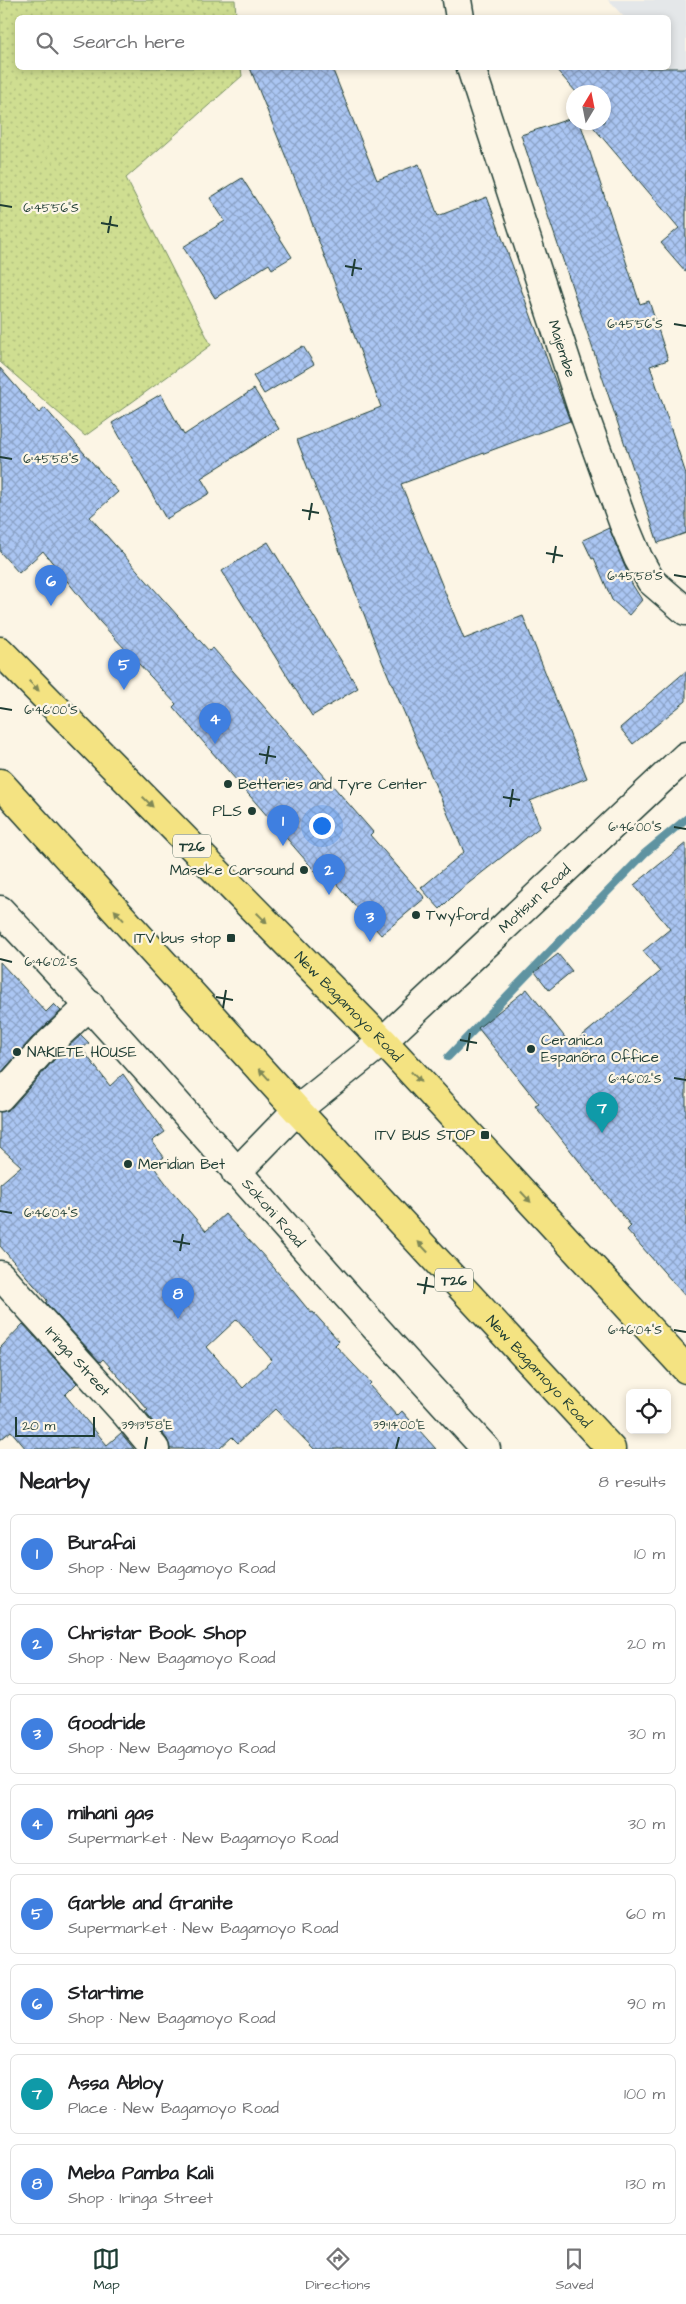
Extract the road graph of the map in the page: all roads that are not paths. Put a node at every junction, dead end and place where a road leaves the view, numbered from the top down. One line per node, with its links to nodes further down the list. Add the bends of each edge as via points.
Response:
1 (457, 0): 2 (street)
2 (460, 15)
3 (472, 70): 4 (street, Majembe, via 575,388 623,522 651,581)
4 (686, 611)
5 (0, 652): 10 (highway, New Bagamoyo Road / T26, one-way to 10)
6 (686, 756): 10 (street, Motisun Road)
7 (0, 783): 12 (highway, New Bagamoyo Road / T26, one-way to 7)
8 (0, 910): 9 (street, Sokoni Road)
9 (90, 1006): 11 (street, via 43,1049); 13 (street, Sokoni Road)
10 (383, 1041): 12 (street, Motisun Road); 15 (highway, New Bagamoyo Road / T26, one-way to 15)
11 (0, 1097)
12 (297, 1110): 13 (street, Motisun Road); 18 (highway, New Bagamoyo Road / T26, one-way to 12)
13 (236, 1173): 16 (street, Sokoni Road)
14 (0, 1274): 17 (street, Iringa Street)
15 (686, 1370)
16 (474, 1445)
17 (155, 1449)
18 (611, 1449)

